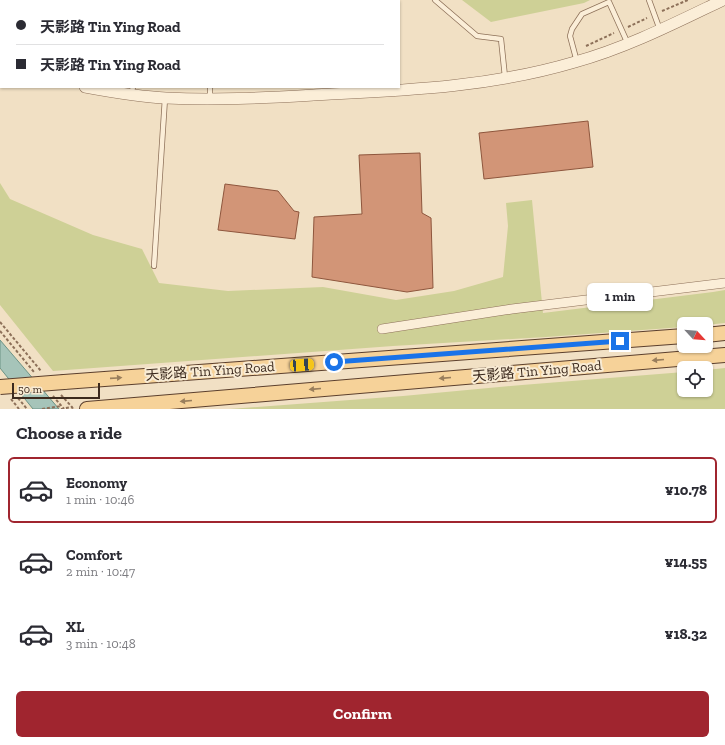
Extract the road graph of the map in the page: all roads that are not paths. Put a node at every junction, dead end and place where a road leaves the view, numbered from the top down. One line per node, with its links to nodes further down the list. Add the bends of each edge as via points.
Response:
1 (436, 0): 8 (lane, via 477,36 501,39)
2 (649, 0): 5 (lane)
3 (723, 0): 4 (street)
4 (711, 3): 5 (street)
5 (660, 30): 6 (street)
6 (628, 44): 7 (street); 7 (lane, via 609,2 582,14 572,29 570,36)
7 (575, 56): 8 (street, via 546,70)
8 (505, 79): 11 (street, via 462,85)
9 (97, 88): 13 (street)
10 (210, 88): 15 (lane)
11 (397, 89): 12 (street)
12 (362, 90): 15 (street)
13 (132, 91): 14 (street)
14 (165, 98): 15 (street); 16 (lane)
15 (210, 100)
16 (154, 266)
17 (725, 283): 18 (street, via 512,309)
18 (382, 329)
19 (725, 333): 20 (main road)
20 (713, 334)
21 (677, 337): 23 (main road, 天影路 Tin Ying Road, one-way to 21, bridge, via 62,389)
22 (725, 355): 24 (main road, 天影路 Tin Ying Road, one-way to 24)
23 (0, 387)
24 (87, 409)

